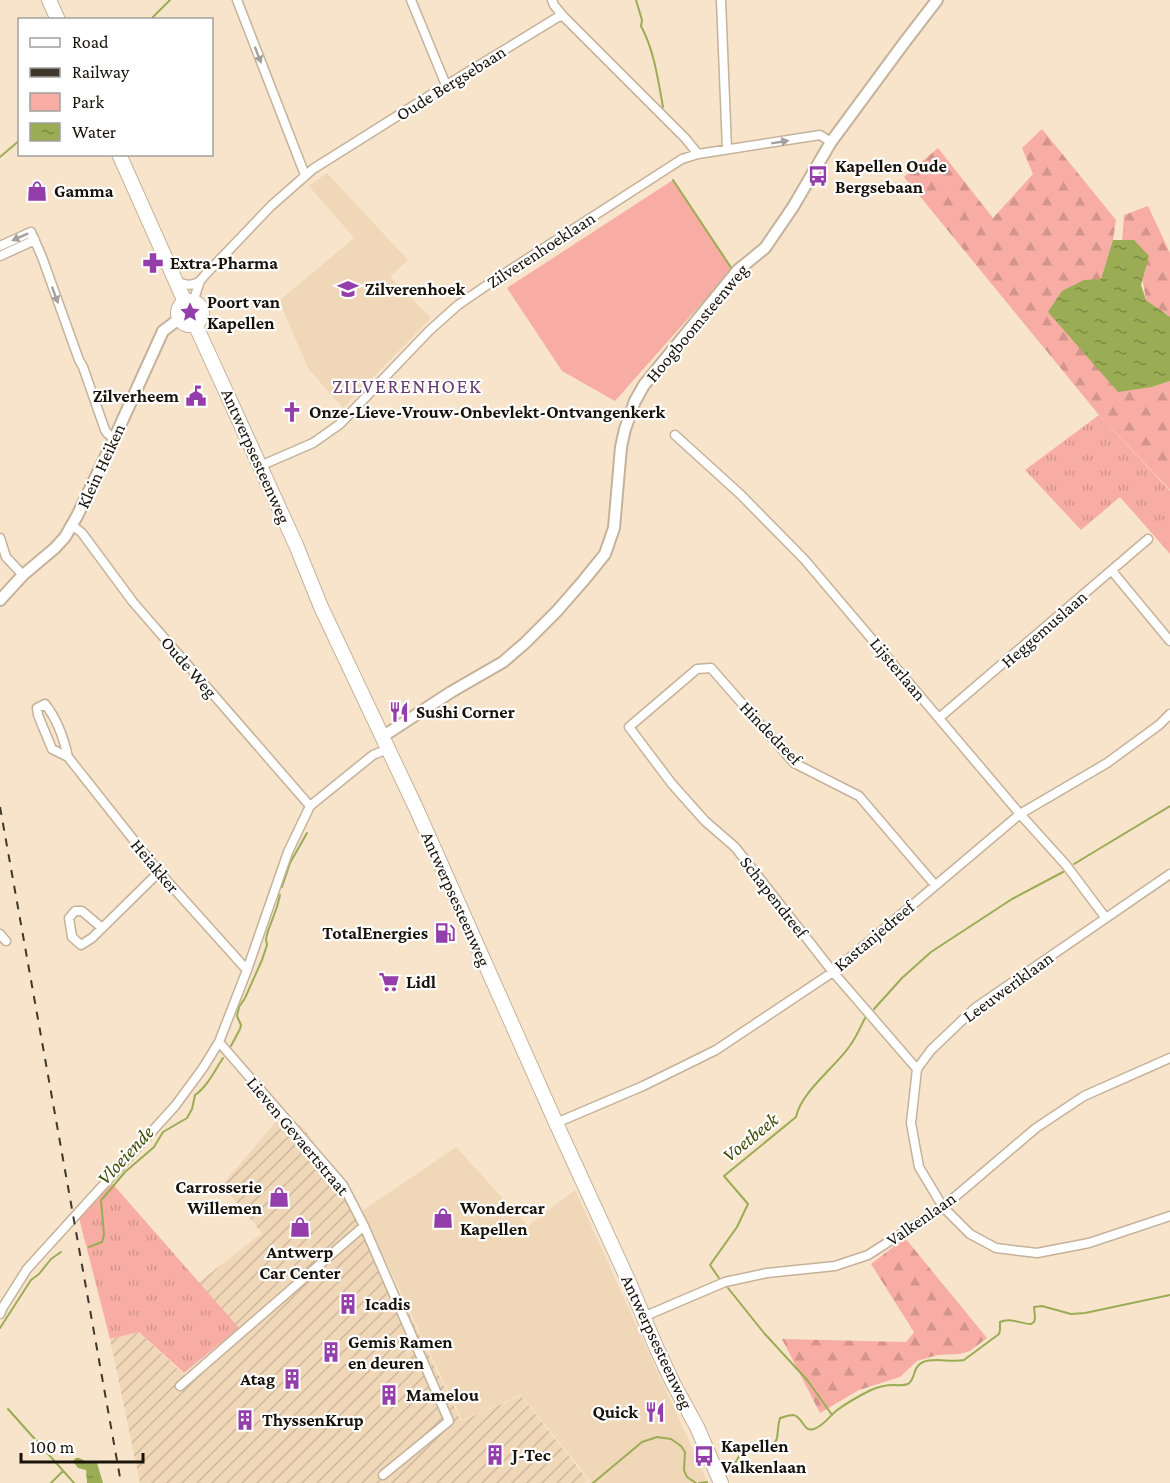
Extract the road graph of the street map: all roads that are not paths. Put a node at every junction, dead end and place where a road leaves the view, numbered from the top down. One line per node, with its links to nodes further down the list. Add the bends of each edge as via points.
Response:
1 (49, 0): 8 (main road)
2 (237, 0): 14 (street, one-way to 14)
3 (411, 0): 9 (street)
4 (552, 0): 7 (street)
5 (721, 0): 11 (street)
6 (937, 0): 10 (street, Hoogboomsteenweg)
7 (562, 16): 9 (street, Oude Bergsebaan); 12 (street)
8 (57, 18)
9 (446, 85): 14 (street, Oude Bergsebaan)
10 (831, 142): 11 (street, one-way to 10, via 820,135); 36 (street, Hoogboomsteenweg, via 765,248 738,270 650,377 635,401 621,447 614,528 605,554 557,611 503,662 451,692)
11 (727, 149): 12 (street, Zilverenhoeklaan)
12 (698, 154): 25 (street, Zilverenhoeklaan, via 682,159 458,305 340,424 313,443)
13 (120, 156): 18 (main road)
14 (305, 175): 19 (street, Oude Bergsebaan)
15 (35, 240): 16 (street, one-way to 16, via 31,232); 17 (street); 24 (street, one-way to 24, via 105,430)
16 (0, 246)
17 (0, 256)
18 (176, 281): 19 (street, via 195,285); 20 (main road)
19 (200, 281): 20 (street, Oude Bergsebaan)
20 (189, 302): 21 (main road, via 180,307); 22 (main road, via 199,305 202,312)
21 (180, 319): 22 (main road, via 185,324); 24 (street, Klein Heiken, via 163,331)
22 (195, 324): 25 (main road, Antwerpsesteenweg)
23 (675, 435): 34 (street, Lijsterlaan, via 804,559)
24 (114, 439): 26 (street, Klein Heiken)
25 (260, 466): 36 (main road, Antwerpsesteenweg)
26 (72, 525): 30 (street, Klein Heiken, via 55,548); 38 (street, Oude Weg, via 132,602)
27 (0, 538): 30 (street, via 6,557)
28 (1148, 539): 29 (street, Heggemuslaan)
29 (1112, 570): 32 (street); 34 (street, Heggemuslaan)
30 (23, 575): 31 (street, Klein Heiken)
31 (0, 600)
32 (1170, 641)
33 (1170, 714): 39 (street, Kastanjedreef, via 1107,764)
34 (939, 718): 39 (street, Lijsterlaan)
35 (629, 726): 42 (street, Hindedreef, via 698,669 711,668 794,763 859,796); 46 (street, Schapendreef, via 672,784 735,847)
36 (385, 743): 38 (street); 50 (main road, Antwerpsesteenweg)
37 (68, 758): 37 (street, Heiakker, via 50,710 45,704 37,708 52,749); 40 (street, Heiakker)
38 (310, 806): 45 (street, via 288,852)
39 (1020, 814): 42 (street, Kastanjedreef); 43 (street, Lijsterlaan, via 1066,865)
40 (159, 872): 44 (street); 45 (street, Heiakker)
41 (1170, 874): 43 (street, Leeuweriklaan)
42 (935, 885): 46 (street, Kastanjedreef)
43 (1105, 917): 49 (street, Leeuweriklaan, via 975,1008)
44 (102, 928)
45 (247, 970): 47 (street)
46 (833, 972): 49 (street, Schapendreef); 50 (street, Kastanjedreef, via 716,1050)
47 (219, 1042): 53 (street, Lieven Gevaertstraat, via 344,1185); 54 (street, via 175,1106 27,1269)
48 (1170, 1058): 51 (street, Valkenlaan, via 1084,1096 1036,1128)
49 (917, 1069): 51 (street, via 911,1123 919,1167)
50 (556, 1123): 55 (main road, Antwerpsesteenweg)
51 (943, 1207): 52 (street, via 970,1234 996,1248 1037,1253 1089,1243); 55 (street, Valkenlaan, via 868,1256 835,1266 725,1282)
52 (1170, 1216)
53 (364, 1226): 56 (street); 57 (street, Lieven Gevaertstraat, via 449,1420)
54 (1, 1308)
55 (643, 1317): 58 (main road, Antwerpsesteenweg)
56 (180, 1386)
57 (383, 1475)
58 (720, 1478)

